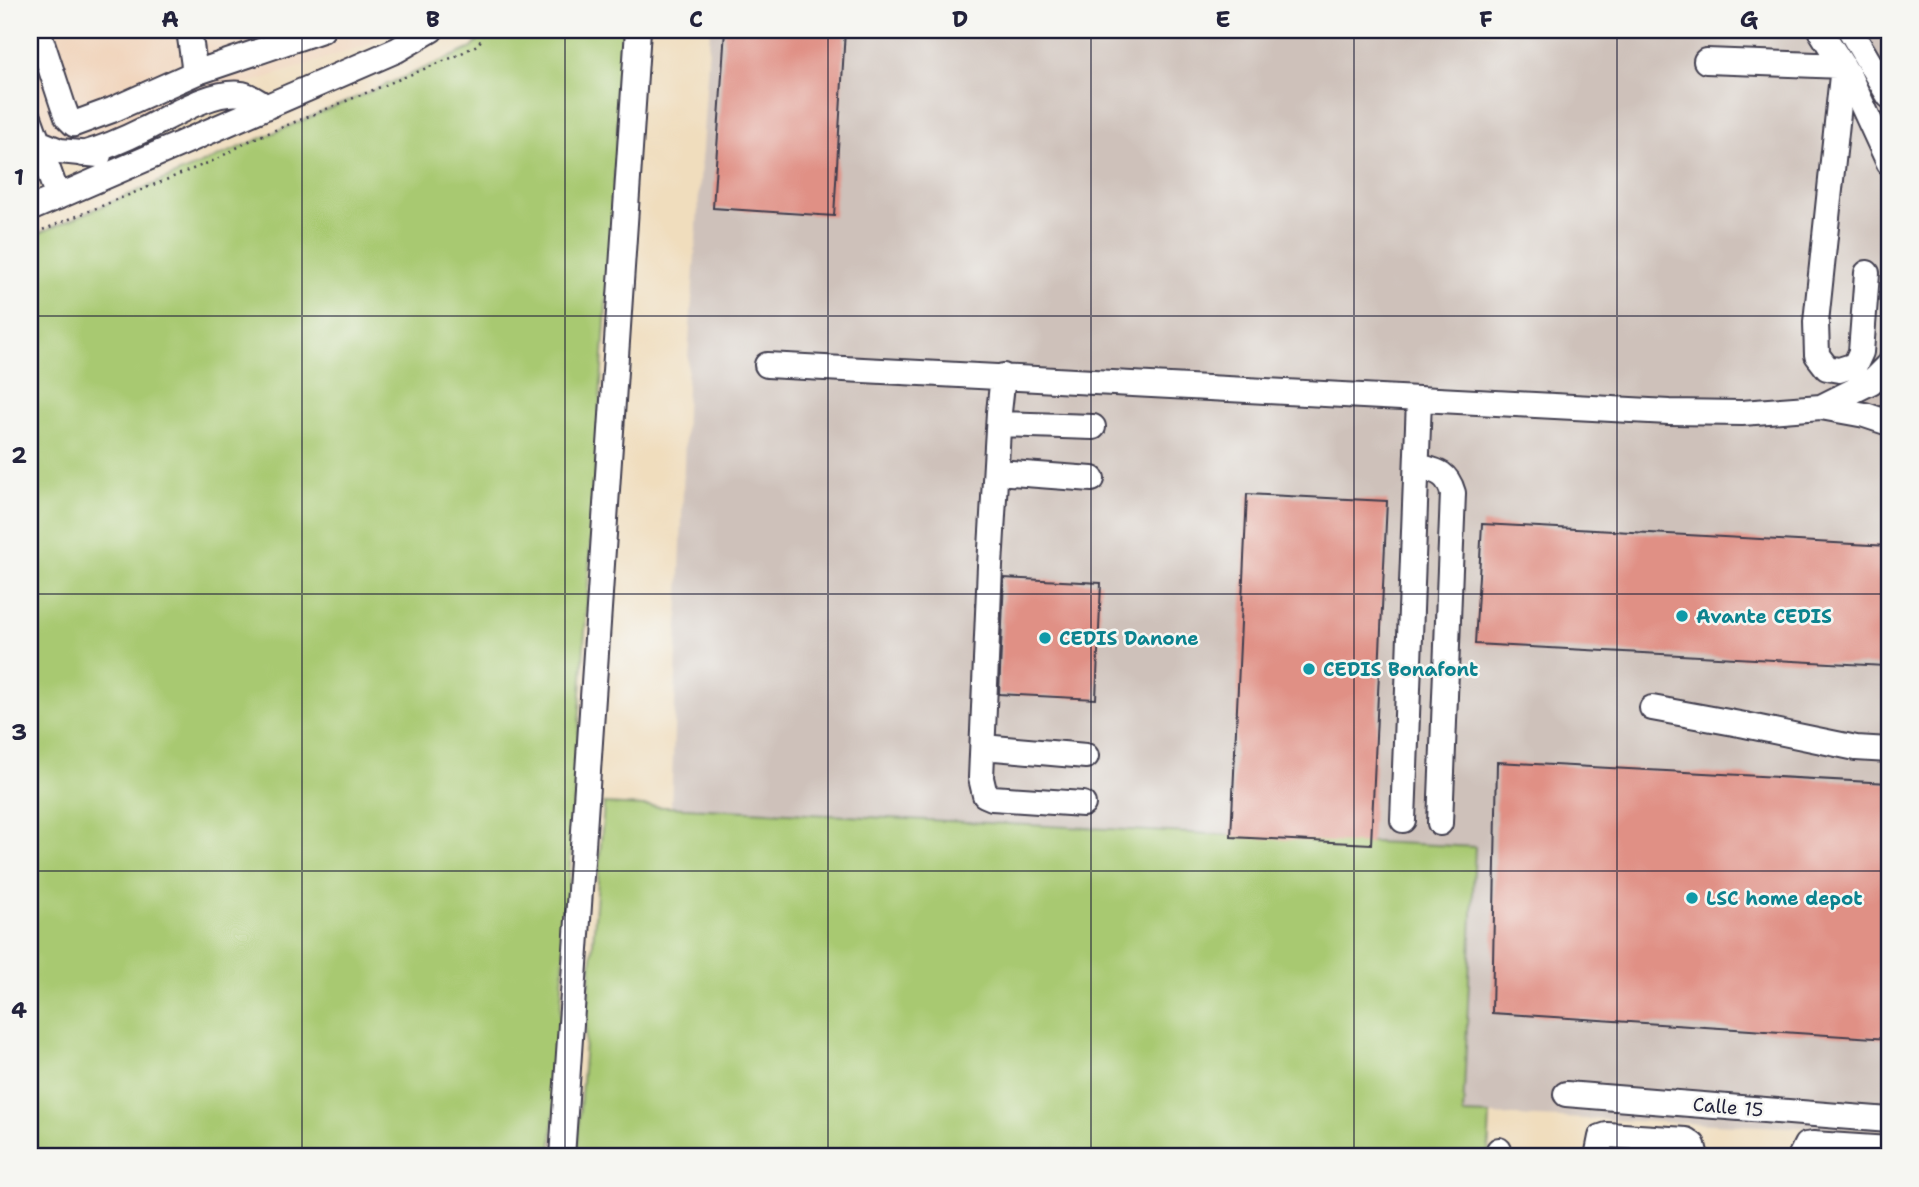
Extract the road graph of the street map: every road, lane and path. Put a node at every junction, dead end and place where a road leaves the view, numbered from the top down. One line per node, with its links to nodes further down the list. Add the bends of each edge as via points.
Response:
1 (38, 30): 10 (street, via 67,117 74,124)
2 (189, 30): 10 (street)
3 (431, 30): 13 (street, via 397,50)
4 (485, 30): 19 (path, via 479,44 456,56)
5 (638, 30): 45 (street)
6 (1821, 30): 11 (street)
7 (1850, 30): 12 (street)
8 (317, 31): 10 (street)
9 (1706, 61): 11 (street)
10 (195, 73)
11 (1848, 76): 12 (street); 17 (street); 20 (street, via 1816,322 1817,355 1826,368 1855,365 1861,352)
12 (1885, 81)
13 (266, 107): 15 (street, via 240,94 222,95); 16 (street)
14 (34, 131): 15 (street, via 60,151); 18 (street)
15 (83, 154): 16 (street)
16 (152, 157): 18 (street)
17 (1889, 163)
18 (39, 198)
19 (30, 235)
20 (1867, 273)
21 (1889, 364): 25 (street, via 1871,382)
22 (767, 365): 23 (street)
23 (1003, 376): 24 (street); 27 (street)
24 (1419, 400): 25 (street, via 1669,412); 29 (street)
25 (1821, 408): 26 (street)
26 (1889, 423)
27 (1000, 424): 28 (street); 30 (street)
28 (1093, 427)
29 (1417, 466): 37 (street); 38 (street, via 1441,473 1450,480 1453,494)
30 (997, 472): 31 (street); 33 (street)
31 (1091, 479)
32 (1652, 708): 34 (street, via 1856,748)
33 (983, 747): 35 (street); 36 (street, via 985,795)
34 (1889, 750)
35 (1086, 756)
36 (1083, 804)
37 (1402, 820)
38 (1440, 823)
39 (1566, 1094): 40 (street, Calle 15)
40 (1889, 1120)
41 (1691, 1149): 43 (street, via 1607,1135 1601,1137)
42 (1888, 1149): 44 (street)
43 (1598, 1150)
44 (1807, 1151)
45 (562, 1157)

